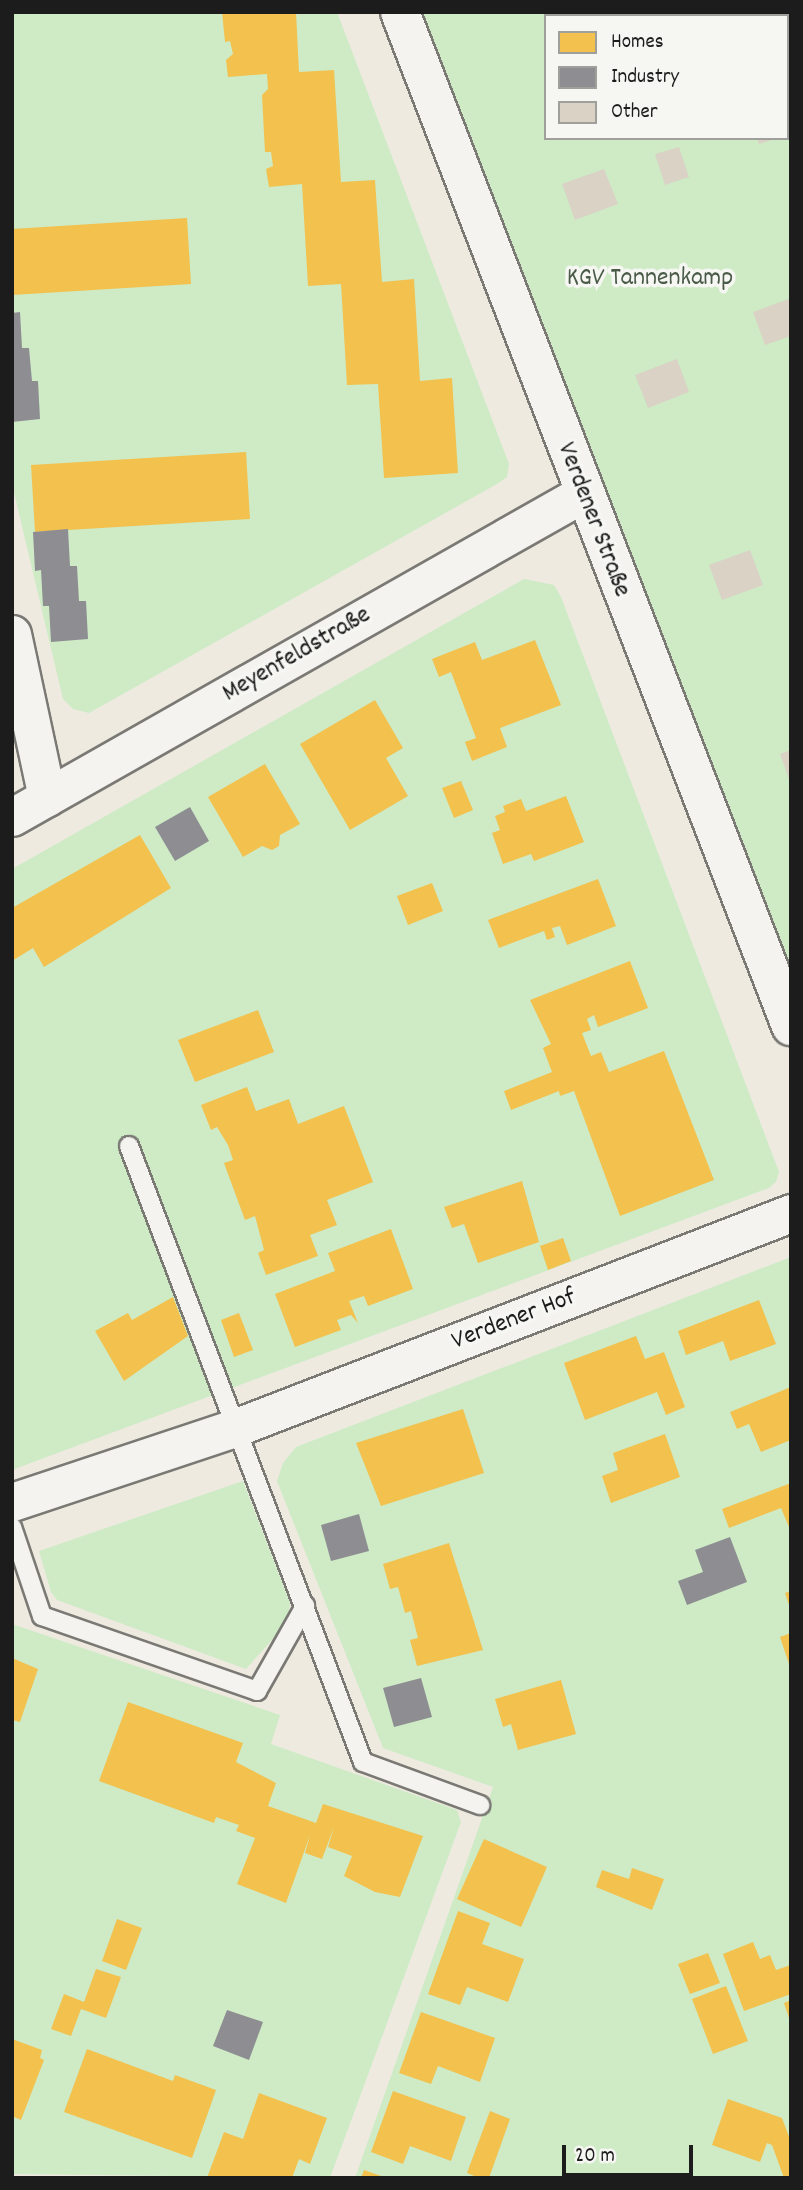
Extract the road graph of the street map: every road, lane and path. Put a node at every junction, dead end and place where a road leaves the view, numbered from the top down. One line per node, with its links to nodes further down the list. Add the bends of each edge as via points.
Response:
1 (400, 12): 2 (street, Verdener Straße)
2 (582, 494): 4 (street, Meyenfeldstraße); 6 (street, Verdener Straße)
3 (12, 634): 4 (street)
4 (47, 797): 5 (street, Meyenfeldstraße)
5 (12, 817)
6 (791, 1026)
7 (129, 1146): 9 (lane)
8 (791, 1213): 9 (street, Verdener Hof)
9 (237, 1427): 10 (street, Verdener Hof); 12 (lane)
10 (12, 1502)
11 (12, 1527): 12 (lane, via 42,1616 257,1691)
12 (305, 1606): 13 (lane, via 363,1762)
13 (480, 1805)

